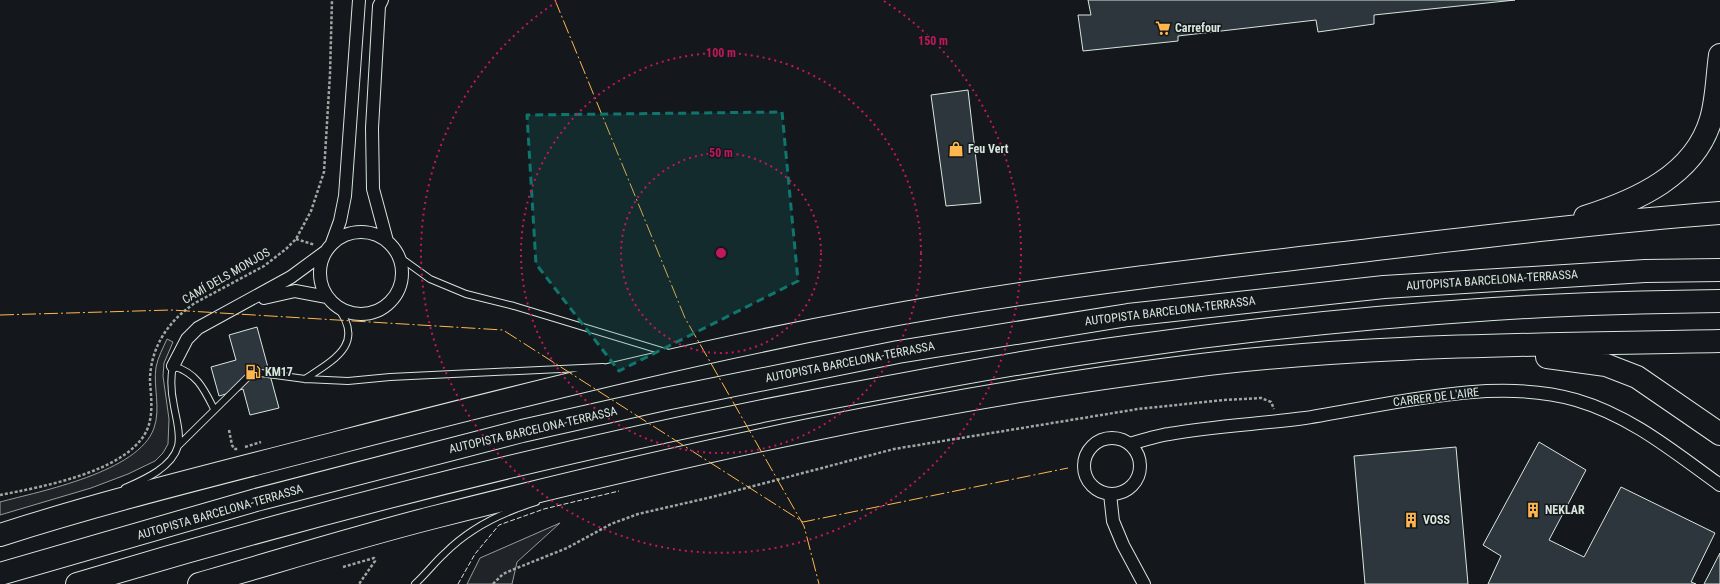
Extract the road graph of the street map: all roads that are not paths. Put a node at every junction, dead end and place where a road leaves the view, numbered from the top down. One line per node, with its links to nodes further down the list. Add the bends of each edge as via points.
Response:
1 (359, 0): 7 (street, via 344,202)
2 (382, 0): 6 (street, via 379,6 372,128 372,175 375,202)
3 (1720, 55): 5 (highway, via 1711,121 1698,147 1687,161 1662,182 1632,200 1605,210)
4 (1720, 213): 5 (highway, via 1642,219)
5 (1507, 235): 16 (highway, via 1218,268 951,305)
6 (387, 241): 7 (street, via 376,234 356,232 343,236); 8 (street)
7 (329, 247): 10 (street, via 319,271); 11 (street, via 291,277)
8 (398, 256): 13 (street, via 402,271 400,286 386,305 373,312 358,314); 16 (lane, via 430,279 466,294)
9 (1720, 270): 33 (highway, AUTOPISTA BARCELONA-TERRASSA, via 1645,271 1384,287 1128,315 898,352 522,431 263,498)
10 (326, 297): 11 (street, via 295,291); 13 (street)
11 (251, 300): 17 (street, via 198,328 186,338)
12 (1720, 301): 34 (highway, via 1495,309 1384,318 1132,346 1014,364 807,401 531,462 267,530)
13 (336, 306): 19 (lane, via 344,316 348,328 346,345 331,362)
14 (1720, 341): 15 (highway)
15 (1356, 352): 21 (highway, via 1538,356 1606,365 1637,377); 24 (highway, via 1186,366 953,402 839,423)
16 (688, 357): 18 (highway)
17 (173, 366): 20 (lane, via 183,369 201,383); 23 (lane, via 170,382)
18 (639, 369): 19 (lane, via 612,367 348,381); 31 (highway, via 485,405)
19 (305, 379): 20 (lane, via 253,372)
20 (214, 409): 23 (lane)
21 (1720, 434)
22 (1130, 444): 26 (street, CARRER DE L'AIRE, via 1169,434 1491,390 1528,391 1575,400 1614,413 1642,429); 29 (street, via 1140,461 1138,478 1132,487 1123,492); 29 (street, via 1120,438 1105,438 1093,445 1085,458 1087,479 1099,491)
23 (178, 446): 27 (lane, via 163,467)
24 (638, 469): 25 (lane); 35 (highway, via 429,519)
25 (597, 485)
26 (1720, 485)
27 (120, 491)
28 (112, 494): 31 (lane)
29 (1110, 494): 37 (street, via 1113,521)
30 (541, 501): 36 (lane, via 470,532 444,553)
31 (76, 510): 32 (highway)
32 (0, 534)
33 (0, 574)
34 (77, 584)
35 (199, 584)
36 (415, 584)
37 (1144, 584)

